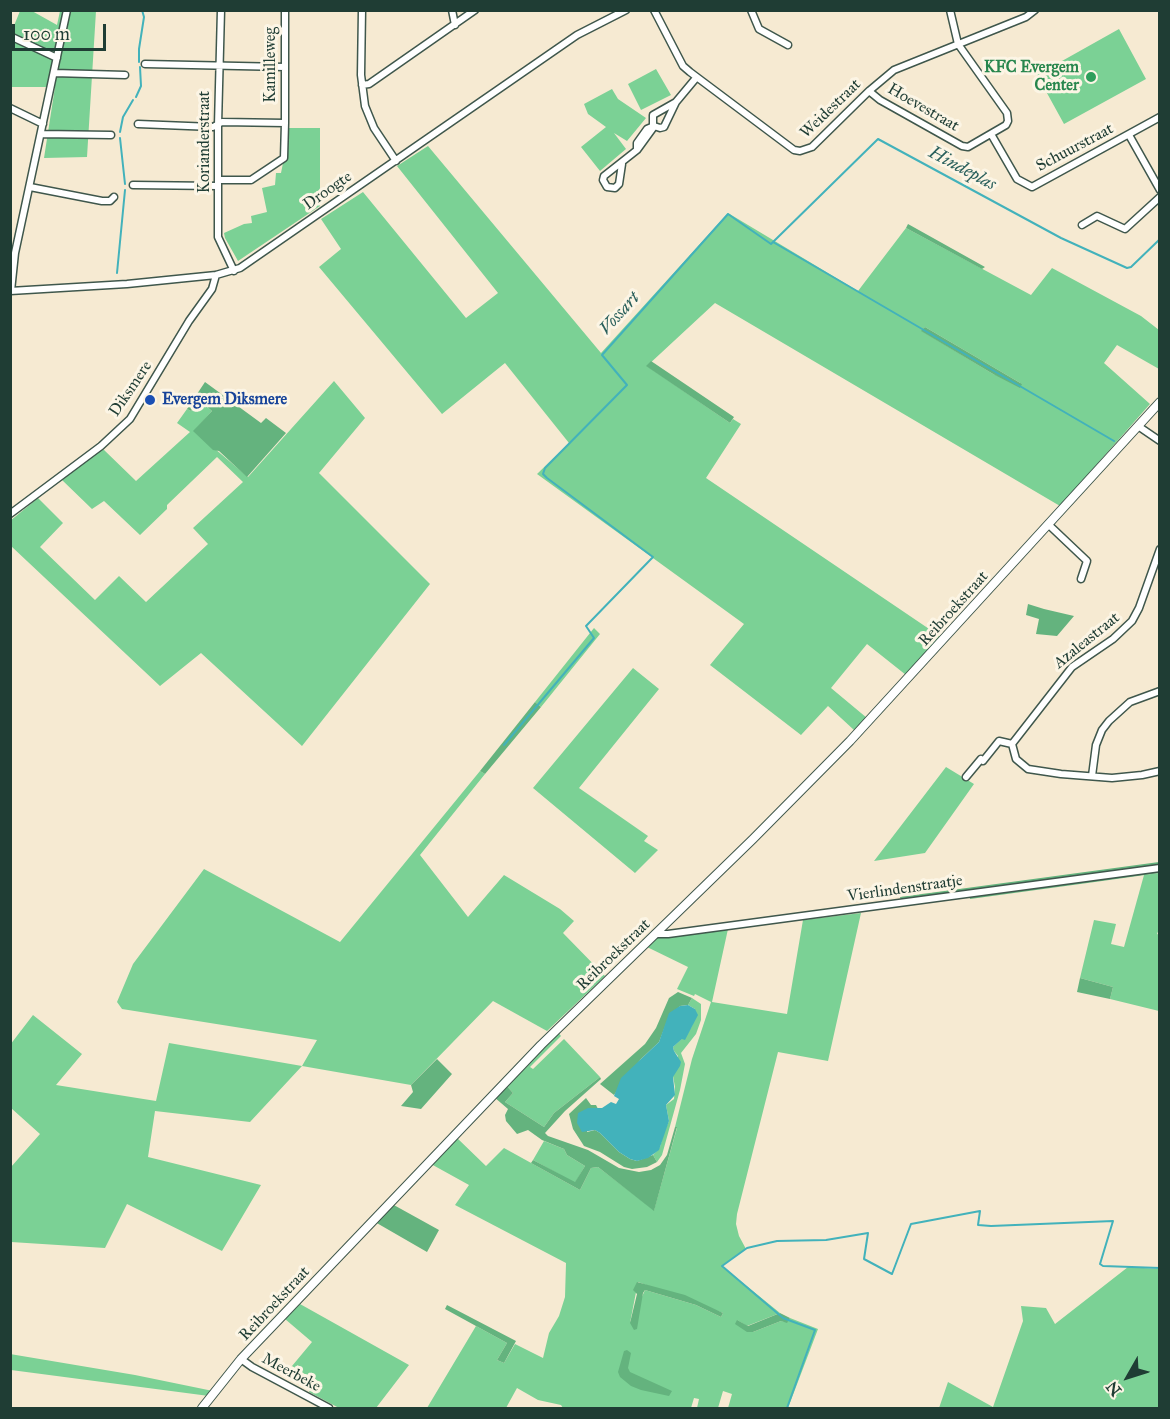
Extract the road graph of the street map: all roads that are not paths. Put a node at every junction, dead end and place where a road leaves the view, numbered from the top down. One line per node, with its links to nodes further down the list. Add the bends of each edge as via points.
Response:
1 (67, 10): 16 (street)
2 (221, 10): 18 (street, Korianderstraat)
3 (285, 10): 19 (street, Kamilleweg)
4 (362, 10): 23 (street)
5 (452, 10): 12 (street)
6 (475, 10): 12 (street)
7 (626, 10): 37 (street, Droogte, via 577,35)
8 (654, 10): 22 (street, Weidestraat, via 683,66)
9 (751, 10): 15 (street, via 759,29)
10 (950, 10): 14 (street, Hoevestraat)
11 (1035, 10): 14 (street, Weidestraat)
12 (455, 25): 23 (street)
13 (10, 36): 16 (street)
14 (958, 44): 24 (street, Weidestraat, via 894,70); 34 (street, Hoevestraat, via 1007,113 1006,125)
15 (788, 45)
16 (57, 58): 20 (street)
17 (146, 64): 18 (street)
18 (220, 65): 19 (street); 31 (street, Korianderstraat)
19 (285, 67): 28 (street, Kamilleweg)
20 (54, 74): 21 (street); 29 (street)
21 (125, 75)
22 (696, 78): 24 (street, Weidestraat, via 800,152 812,147); 25 (street)
23 (362, 85): 37 (street, via 371,122)
24 (869, 91): 34 (street, Hoevestraat, via 962,146 968,147)
25 (676, 102): 32 (street, via 664,127); 32 (street, via 652,115)
26 (10, 108): 29 (street)
27 (1160, 117): 36 (street, Schuurstraat)
28 (285, 123): 31 (street, Kamilleweg); 39 (street, via 284,158 251,180)
29 (43, 124): 33 (street)
30 (138, 124): 31 (street, Kamilleweg)
31 (218, 125): 39 (street, Korianderstraat)
32 (654, 126): 38 (street, via 647,129 637,143 637,150)
33 (41, 134): 35 (street); 41 (street)
34 (991, 134): 36 (street, Schuurstraat, via 1017,178 1032,187)
35 (111, 135)
36 (1129, 135): 42 (street)
37 (396, 161): 48 (street, Droogte)
38 (622, 164)
39 (218, 183): 40 (street); 48 (street, Korianderstraat, via 218,237)
40 (133, 185)
41 (30, 187): 43 (street, via 102,201); 47 (street)
42 (1160, 190)
43 (114, 197)
44 (1160, 197): 45 (street, via 1125,229 1097,216)
45 (1082, 225)
46 (10, 231): 47 (street)
47 (19, 232): 50 (street)
48 (234, 271): 49 (street, Droogte)
49 (216, 275): 50 (street, Droogte); 54 (street, Diksmere, via 212,289 130,419 101,446)
50 (11, 291)
51 (1160, 402): 52 (street, Reibroekstraat)
52 (1138, 426): 53 (street); 55 (street, Reibroekstraat)
53 (1160, 441)
54 (10, 513)
55 (1049, 525): 57 (street, via 1087,561); 64 (street, Reibroekstraat, via 850,741)
56 (1160, 549): 59 (street, Azaleastraat, via 1132,621 1072,667)
57 (1081, 579)
58 (1160, 691): 61 (street, via 1130,702 1108,721 1096,745)
59 (1012, 744): 61 (street, via 1016,759 1028,769); 62 (street, Azaleastraat, via 999,741)
60 (1160, 771): 61 (street, via 1112,778)
61 (1092, 776)
62 (966, 777)
63 (1160, 868): 64 (street, Vierlindenstraatje)
64 (655, 934): 65 (street, Reibroekstraat, via 526,1060)
65 (241, 1359): 66 (street, Reibroekstraat); 67 (street, Meerbeke)
66 (202, 1408)
67 (329, 1408)

